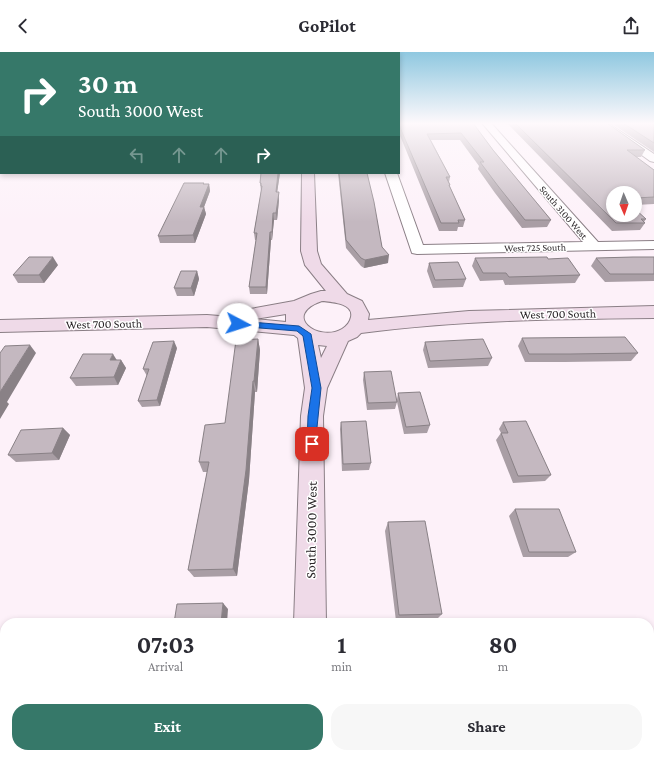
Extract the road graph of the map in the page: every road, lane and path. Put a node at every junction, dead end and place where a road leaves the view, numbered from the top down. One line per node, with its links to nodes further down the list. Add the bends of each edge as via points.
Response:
1 (515, 156): 5 (street, South 3100 West)
2 (308, 174): 6 (main road, via 309,247)
3 (391, 174): 5 (street, West 725 South, via 417,250)
4 (654, 245): 5 (street, West 725 South)
5 (594, 246)
6 (313, 265): 7 (main road); 8 (main road)
7 (340, 298): 8 (main road, via 322,296); 9 (main road)
8 (302, 304): 12 (main road, West 700 South); 15 (main road, via 295,311 294,317)
9 (357, 307): 11 (main road, West 700 South); 14 (main road, via 361,314)
10 (654, 312): 11 (main road, West 700 South)
11 (462, 316): 14 (main road, West 700 South)
12 (207, 321): 13 (main road, West 700 South); 15 (main road, West 700 South)
13 (0, 326)
14 (358, 327): 16 (main road, via 348,335)
15 (303, 332): 16 (main road, via 323,339); 17 (main road, South 3000 West)
16 (340, 337): 17 (main road, South 3000 West)
17 (316, 388): 18 (main road, South 3000 West, via 312,416)
18 (310, 618)

